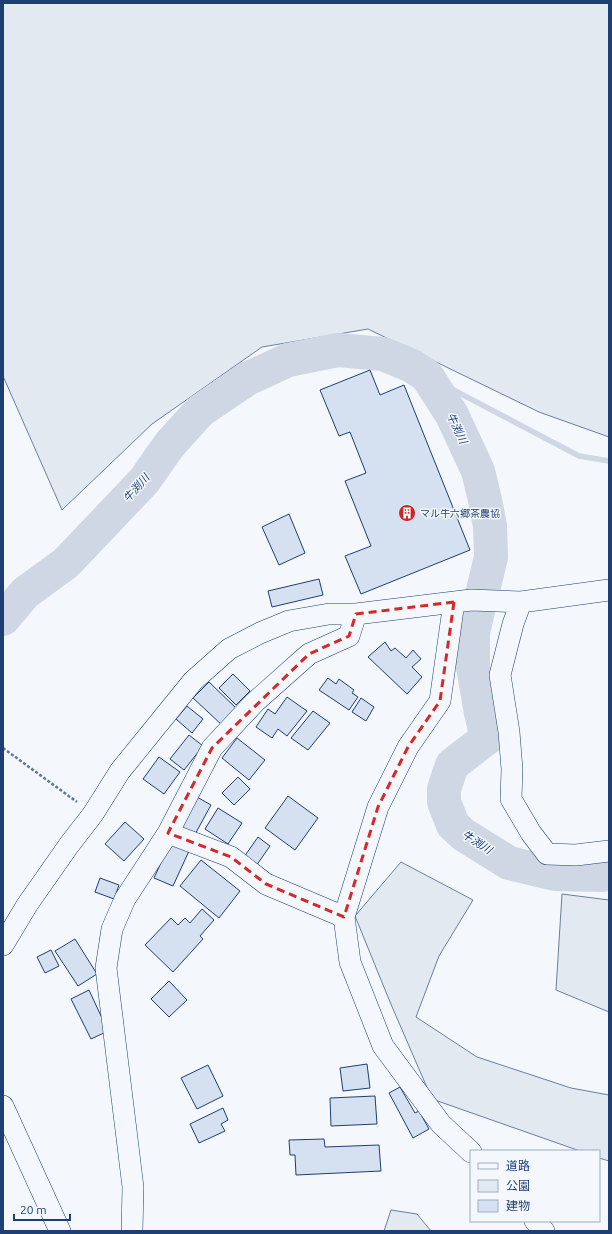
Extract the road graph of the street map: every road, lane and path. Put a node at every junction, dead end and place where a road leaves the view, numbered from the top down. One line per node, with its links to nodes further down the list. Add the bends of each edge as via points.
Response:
1 (609, 590): 3 (street)
2 (462, 601): 3 (street); 4 (street); 9 (street, via 440,700 408,747 378,807)
3 (515, 602): 8 (street, via 513,624 500,675 509,732 511,799 547,854 576,855)
4 (356, 614): 6 (street, via 329,614 289,621 229,648 193,681 168,711 120,771); 7 (street, via 349,636 308,654 255,702 212,748)
5 (3, 748): 6 (path)
6 (93, 814): 10 (street, via 27,905)
7 (168, 833): 9 (street, via 231,857 266,884); 15 (street, via 125,899 112,929 106,968 133,1187)
8 (609, 851)
9 (344, 917): 12 (street, via 350,962 383,1046 441,1124)
10 (3, 944)
11 (3, 1106): 14 (street)
12 (470, 1151)
13 (536, 1222): 16 (street)
14 (60, 1231)
15 (132, 1231)
16 (544, 1231)

